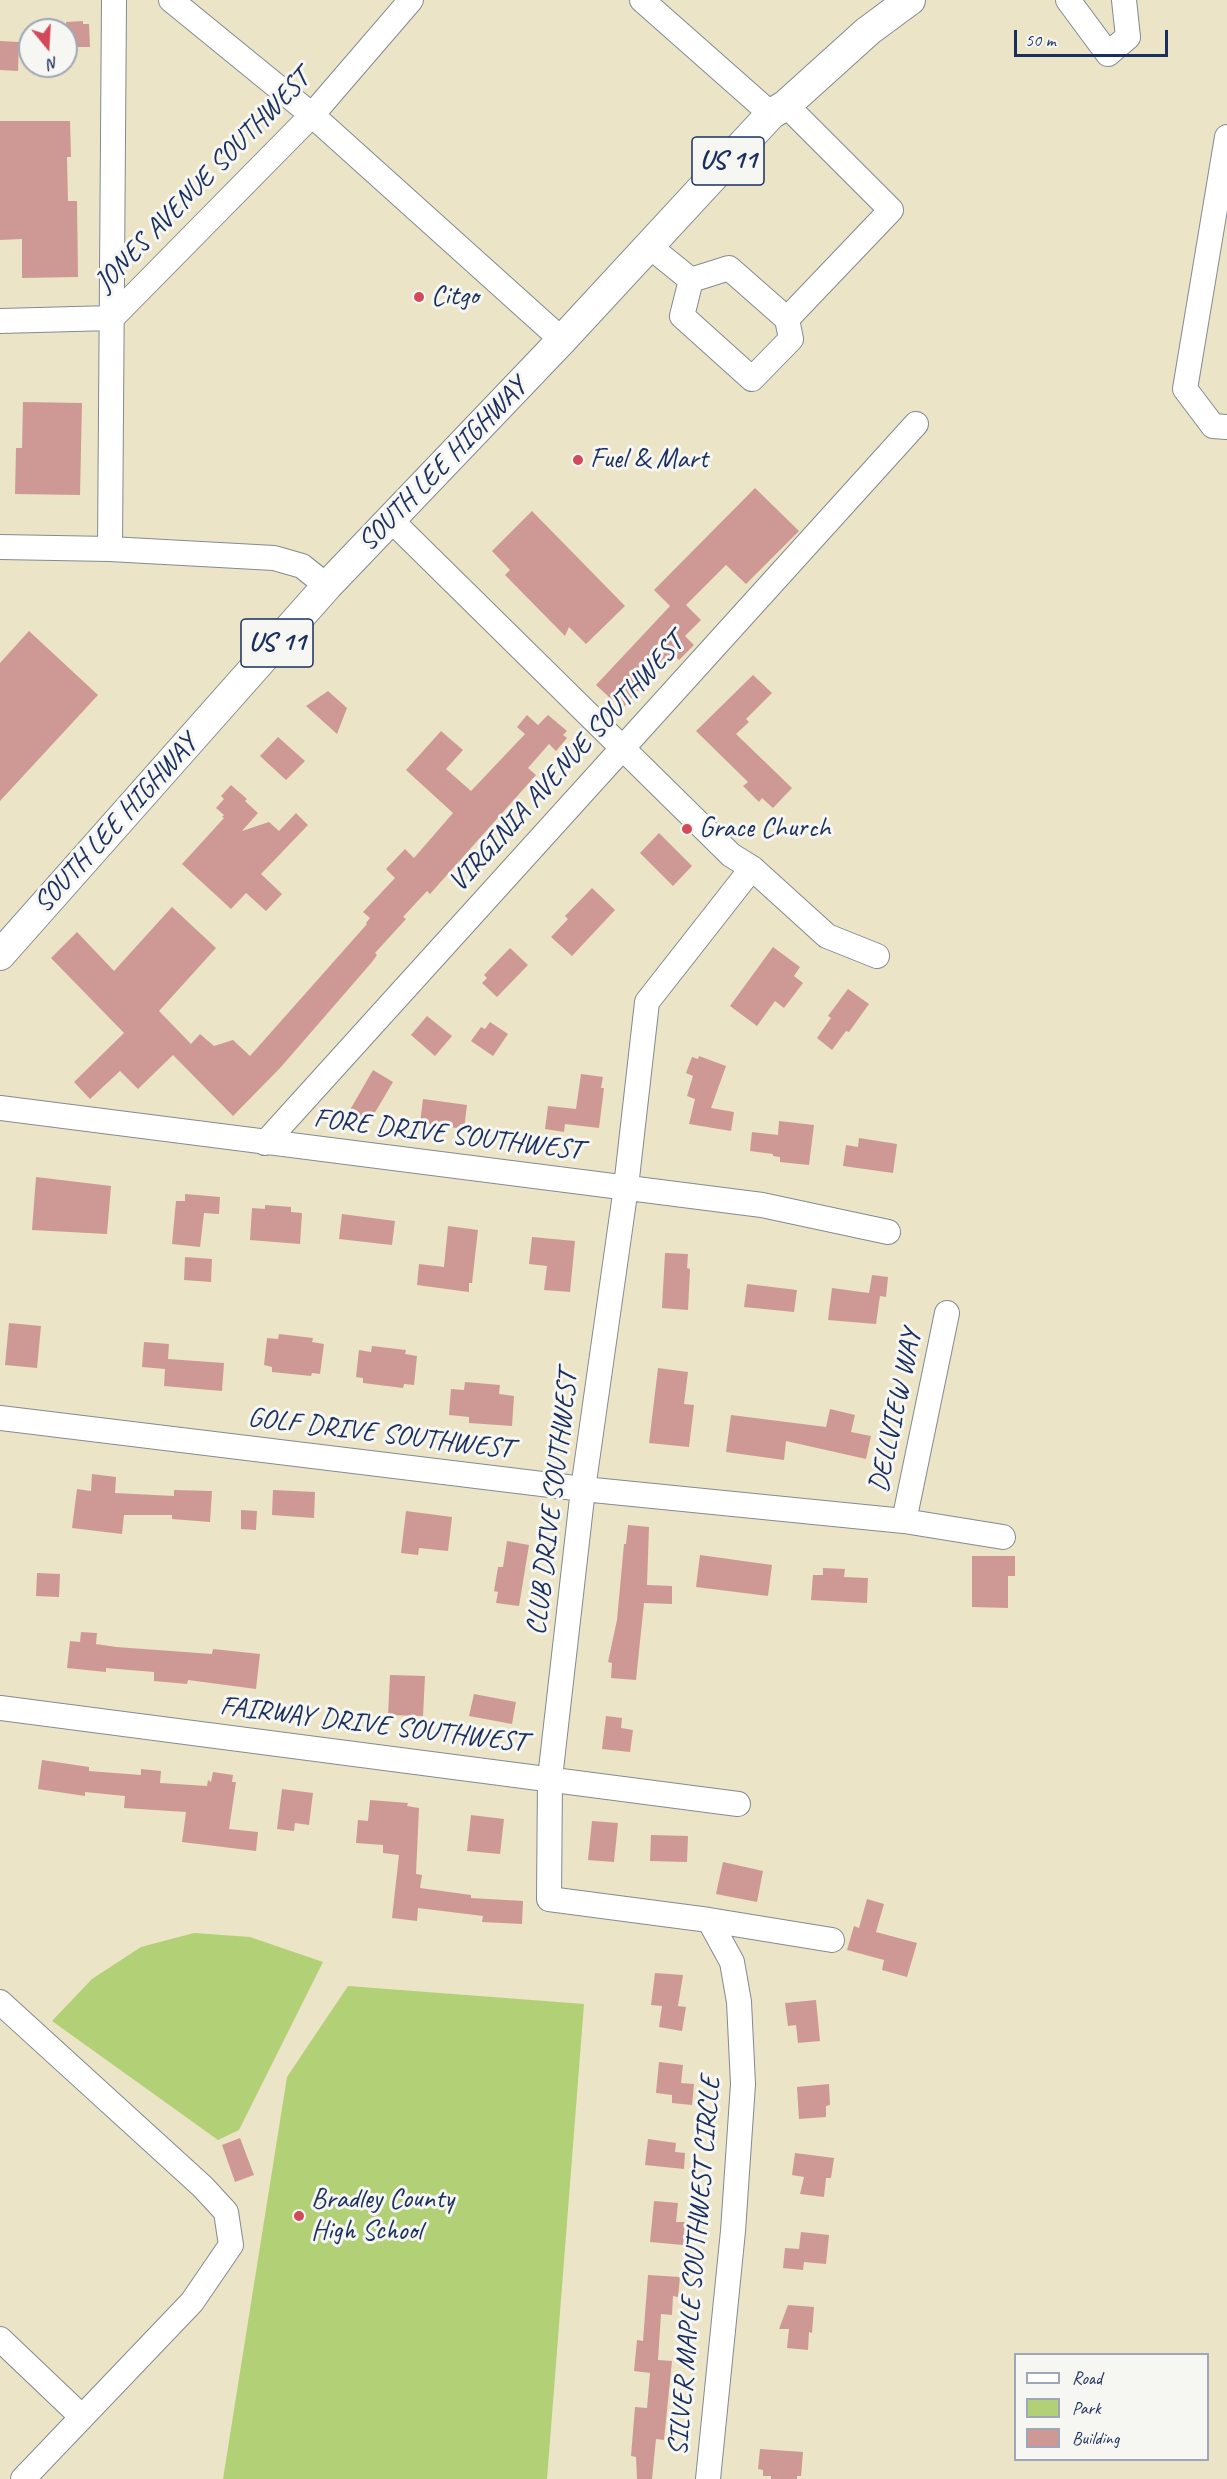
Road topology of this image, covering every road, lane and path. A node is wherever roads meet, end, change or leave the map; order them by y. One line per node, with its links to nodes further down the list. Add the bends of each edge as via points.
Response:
1 (114, 0): 13 (street)
2 (171, 0): 9 (street)
3 (411, 0): 9 (street, JONES AVENUE SOUTHWEST)
4 (642, 0): 8 (street)
5 (910, 0): 8 (main road, SOUTH LEE HIGHWAY / US 11, via 868,31)
6 (1068, 0): 7 (street, via 1108,54 1128,38)
7 (1124, 0)
8 (779, 109): 11 (main road, SOUTH LEE HIGHWAY / US 11); 14 (street, via 891,210)
9 (312, 115): 13 (street, JONES AVENUE SOUTHWEST); 16 (street)
10 (1227, 136): 18 (street, via 1185,389 1213,426)
11 (649, 246): 12 (street); 16 (main road, SOUTH LEE HIGHWAY / US 11)
12 (691, 280): 14 (street, via 729,268); 14 (street, via 682,316 752,379 791,339)
13 (112, 318): 15 (street, JONES AVENUE SOUTHWEST); 21 (street)
14 (787, 320)
15 (0, 321)
16 (562, 340): 19 (main road, SOUTH LEE HIGHWAY / US 11)
17 (916, 424): 23 (street, VIRGINIA AVENUE SOUTHWEST)
18 (1227, 427)
19 (391, 520): 22 (main road, SOUTH LEE HIGHWAY / US 11); 23 (street)
20 (0, 547): 21 (street)
21 (110, 549): 22 (street, via 274,558 302,566)
22 (327, 586): 25 (main road, SOUTH LEE HIGHWAY / US 11)
23 (622, 746): 24 (street, via 732,855); 28 (street, VIRGINIA AVENUE SOUTHWEST)
24 (752, 867): 26 (street, via 827,936); 29 (street, CLUB DRIVE SOUTHWEST, via 647,1002)
25 (3, 944)
26 (877, 956)
27 (0, 1108): 28 (street, FORE DRIVE SOUTHWEST)
28 (265, 1143): 29 (street, FORE DRIVE SOUTHWEST)
29 (626, 1187): 30 (street, FORE DRIVE SOUTHWEST, via 762,1205); 33 (street, CLUB DRIVE SOUTHWEST)
30 (888, 1232)
31 (947, 1313): 34 (street, DELLVIEW WAY)
32 (0, 1418): 33 (street, GOLF DRIVE SOUTHWEST)
33 (583, 1489): 34 (street, GOLF DRIVE SOUTHWEST); 37 (street, CLUB DRIVE SOUTHWEST)
34 (904, 1521): 35 (street, GOLF DRIVE SOUTHWEST)
35 (1003, 1537)
36 (0, 1708): 37 (street, FAIRWAY DRIVE SOUTHWEST)
37 (550, 1778): 38 (street, FAIRWAY DRIVE SOUTHWEST); 39 (street, CLUB DRIVE SOUTHWEST, via 549,1899)
38 (738, 1804)
39 (709, 1920): 40 (street, CLUB DRIVE SOUTHWEST); 45 (street, SILVER MAPLE SOUTHWEST CIRCLE, via 732,1962 739,2002 743,2084 734,2231)
40 (832, 1940)
41 (0, 2002): 43 (street, via 226,2212 231,2245 192,2302)
42 (0, 2339): 43 (street)
43 (82, 2417): 44 (street)
44 (23, 2479)
45 (708, 2479)

